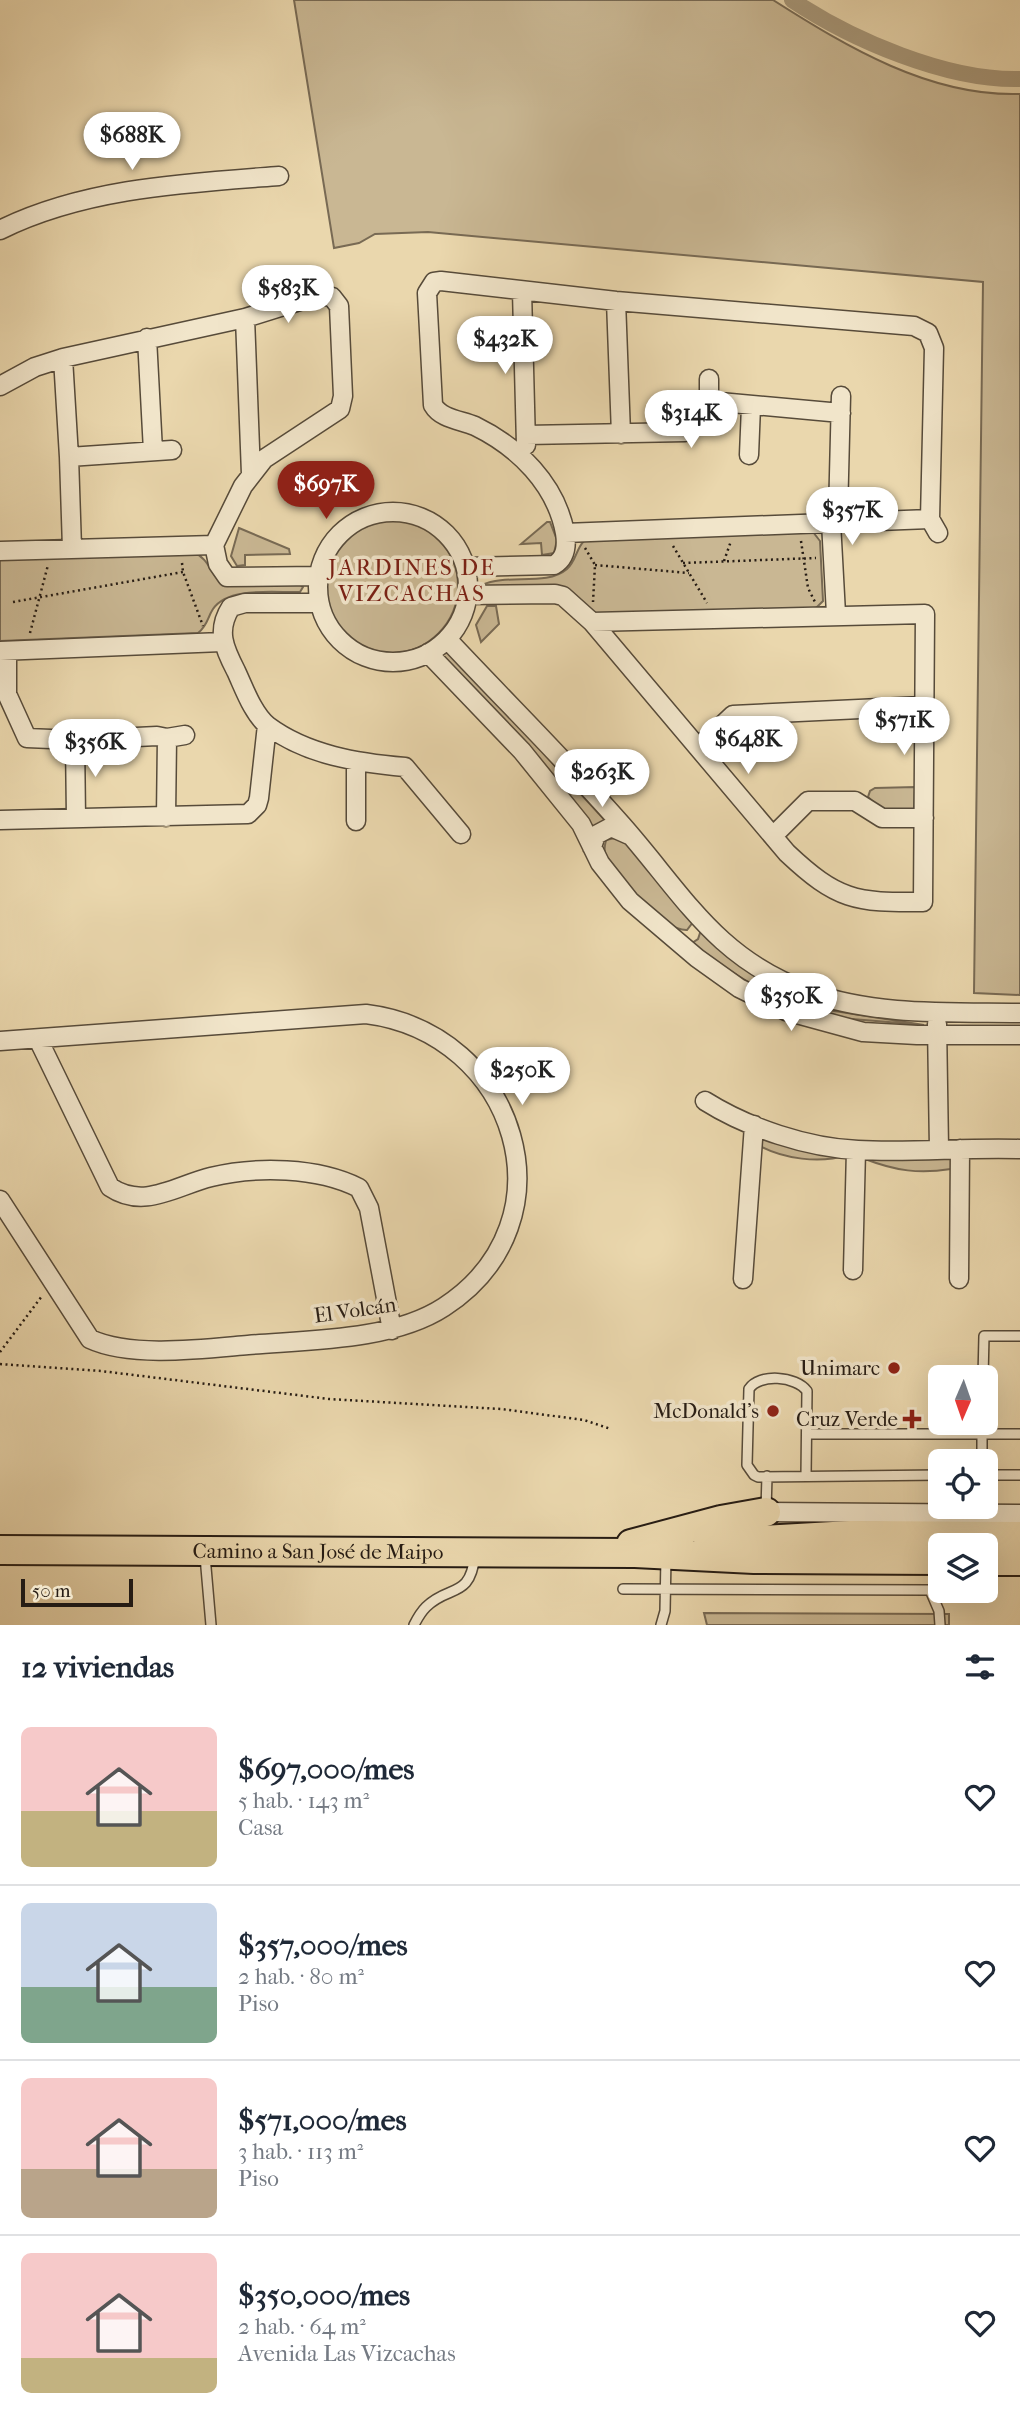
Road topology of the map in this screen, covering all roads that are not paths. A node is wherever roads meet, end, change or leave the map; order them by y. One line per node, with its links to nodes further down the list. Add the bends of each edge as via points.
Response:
1 (279, 176): 2 (street, via 155,187 50,210)
2 (0, 230)
3 (522, 291): 4 (street); 12 (street); 18 (street, via 435,282 428,293 428,317 435,409 484,431)
4 (616, 301): 13 (street); 20 (street, via 914,326 928,333 934,348 934,526)
5 (245, 318): 6 (street); 19 (street); 19 (street, via 319,295 332,298 339,306 343,396 336,414 293,438)
6 (147, 338): 7 (street); 15 (street)
7 (63, 358): 9 (street); 17 (street)
8 (709, 379): 10 (street)
9 (0, 386)
10 (709, 401): 11 (street); 13 (street, via 698,409 694,426 685,432)
11 (751, 406): 16 (street); 20 (street, via 841,405 838,515)
12 (526, 435): 13 (street); 18 (street)
13 (621, 435)
14 (173, 450): 15 (street)
15 (153, 451): 17 (street)
16 (749, 455)
17 (69, 457): 23 (street)
18 (527, 459): 21 (street)
19 (251, 474): 22 (street)
20 (831, 522): 21 (street); 29 (street)
21 (571, 533): 25 (street, via 566,550 554,565)
22 (214, 545): 23 (street); 26 (street, via 218,565 228,577)
23 (72, 548): 24 (street)
24 (0, 551)
25 (467, 567): 26 (street, via 441,529 418,516 392,512 366,517 343,530 327,551); 27 (street)
26 (318, 576): 28 (street)
27 (468, 595): 30 (street, via 555,594); 31 (street, via 460,620)
28 (319, 603): 32 (street, via 232,607); 34 (street, via 335,633 361,654 383,661)
29 (828, 614): 30 (street); 35 (street, via 925,614)
30 (592, 622): 38 (street)
31 (447, 639): 34 (street); 47 (street)
32 (216, 642): 33 (street); 36 (street)
33 (3, 651): 37 (street, via 7,694 25,736)
34 (428, 653): 48 (street, via 522,751 581,824)
35 (923, 706): 38 (street, via 733,715); 42 (street)
36 (267, 725): 39 (street, via 305,746); 40 (street, via 259,798 253,810 242,815)
37 (75, 740): 40 (street, via 176,736); 41 (street)
38 (699, 747): 46 (street)
39 (356, 763): 44 (street); 45 (street, via 405,767)
40 (166, 817): 41 (street)
41 (76, 818): 43 (street)
42 (924, 818): 46 (street, via 882,818 855,801 808,801); 46 (street, via 923,902 861,900 838,893 821,883)
43 (0, 820)
44 (356, 821)
45 (461, 834)
46 (773, 836)
47 (632, 837): 48 (street, via 611,827 596,835); 49 (street)
48 (592, 846): 50 (street, via 630,901)
49 (702, 924): 50 (street, via 698,939); 51 (street, via 750,963 807,992 858,1006)
50 (678, 941): 53 (street, via 739,988 786,1011 863,1032)
51 (938, 1010): 52 (street); 53 (street)
52 (1020, 1013)
53 (937, 1035): 54 (street); 59 (street)
54 (1020, 1035)
55 (38, 1039): 56 (street, El Volcán); 67 (street, via 110,1187 125,1197 139,1198 213,1176 276,1171 316,1174 359,1188 369,1208); 67 (street, El Volcán, via 366,1014 412,1024 453,1047 480,1073 508,1123 516,1159 511,1216 486,1267 460,1295 428,1317)
56 (0, 1041)
57 (705, 1101): 58 (street)
58 (754, 1125): 62 (street); 65 (street)
59 (939, 1149): 60 (street); 62 (street)
60 (960, 1149): 61 (street); 66 (street)
61 (1020, 1149)
62 (856, 1150): 64 (street)
63 (0, 1200): 67 (street, El Volcán, via 90,1339 109,1348 232,1346)
64 (853, 1270)
65 (743, 1279)
66 (958, 1279)
67 (393, 1330)
68 (1020, 1336): 69 (lane, via 984,1336)
69 (983, 1365)
70 (808, 1434): 71 (lane); 77 (lane, via 804,1386 764,1379 751,1385 747,1465 754,1475); 78 (lane)
71 (928, 1434)
72 (998, 1434): 73 (lane)
73 (1020, 1434)
74 (928, 1475): 78 (lane)
75 (998, 1475): 76 (lane)
76 (1020, 1475)
77 (767, 1476): 78 (lane); 80 (lane)
78 (806, 1476)
79 (928, 1510): 80 (street)
80 (766, 1512): 84 (main road, via 750,1521); 88 (main road)
81 (998, 1512): 82 (street)
82 (1020, 1514)
83 (1020, 1535): 84 (main road, Camino a San José de Maipo)
84 (749, 1549): 89 (main road, Camino a San José de Maipo); 90 (main road, Camino a San José de Maipo); 94 (main road, Camino a San José de Maipo)
85 (0, 1550): 86 (main road, Camino a San José de Maipo)
86 (205, 1551): 87 (main road, Camino a San José de Maipo); 98 (lane)
87 (475, 1552): 88 (main road, Camino a San José de Maipo); 99 (lane, via 473,1571 462,1589 427,1606)
88 (598, 1553): 89 (main road, Camino a San José de Maipo)
89 (635, 1553): 90 (main road, Camino a San José de Maipo)
90 (666, 1555): 97 (lane)
91 (998, 1561): 92 (main road)
92 (1020, 1561)
93 (928, 1562): 95 (main road, Camino a San José de Maipo)
94 (815, 1575): 95 (main road, Camino a San José de Maipo); 97 (lane)
95 (849, 1576): 101 (lane, via 930,1590)
96 (623, 1589): 97 (lane)
97 (665, 1589): 100 (lane)
98 (211, 1625)
99 (414, 1625)
100 (661, 1625)
101 (940, 1625)

